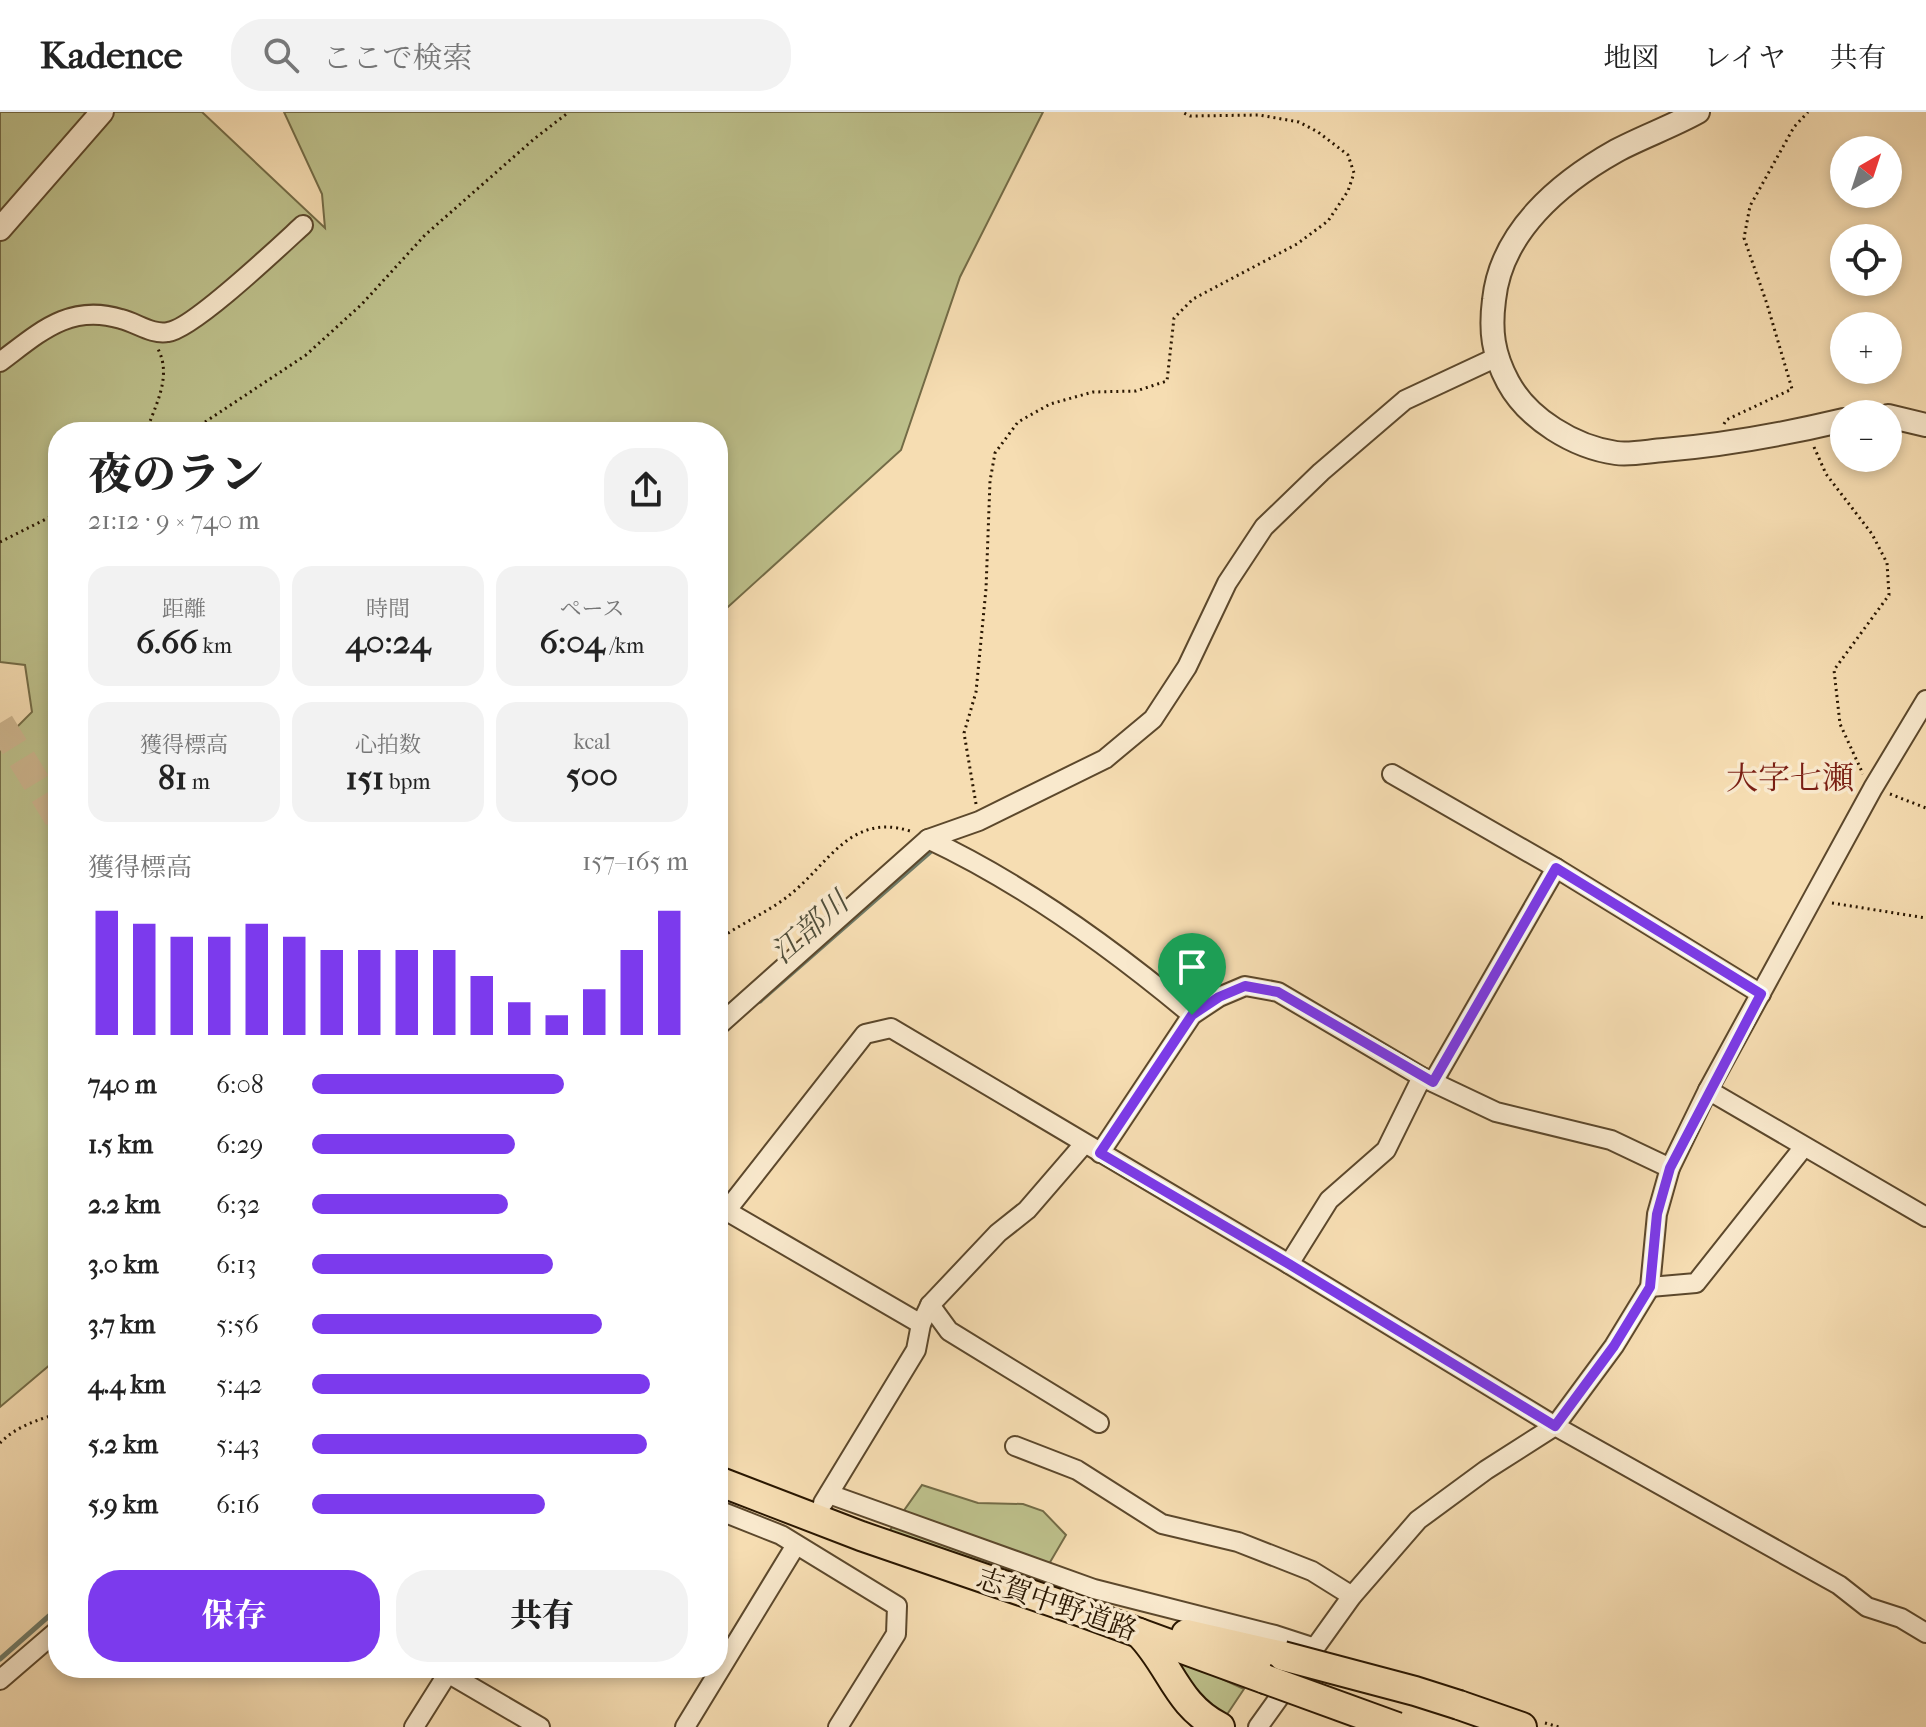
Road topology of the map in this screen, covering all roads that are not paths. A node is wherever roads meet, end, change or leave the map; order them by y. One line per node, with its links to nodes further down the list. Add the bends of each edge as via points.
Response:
1 (102, 112): 4 (street)
2 (1698, 112): 5 (street, via 1615,151 1527,221 1496,279)
3 (303, 225): 6 (street, via 195,318 167,333 101,314 74,316 44,329)
4 (0, 229)
5 (1495, 358): 8 (street, via 1514,392 1537,417 1567,438 1617,453 1714,446); 12 (street, via 1405,400 1264,527 1227,583 1187,667 1153,719 1105,759 979,821)
6 (0, 362)
7 (1902, 419): 9 (street)
8 (1830, 423)
9 (1926, 425)
10 (1926, 700): 14 (street)
11 (1392, 774): 13 (street)
12 (930, 838): 15 (street, via 1125,959); 16 (street)
13 (1556, 868): 14 (street); 17 (street)
14 (1761, 994): 18 (street)
15 (1192, 1015): 17 (street, via 1245,986 1278,992); 20 (street)
16 (728, 1017)
17 (1428, 1080): 21 (street, via 1496,1112 1611,1140); 25 (street, via 1386,1150 1329,1200)
18 (1708, 1090): 19 (street); 21 (street)
19 (1803, 1148): 24 (street); 26 (street, via 1696,1283)
20 (1092, 1149): 22 (street, via 891,1028 865,1034); 25 (street); 27 (street, via 998,1233)
21 (1670, 1168): 26 (street, via 1657,1214)
22 (728, 1201)
23 (728, 1211): 28 (street)
24 (1926, 1217)
25 (1289, 1264): 30 (street)
26 (1650, 1287): 30 (street)
27 (930, 1305): 28 (street); 29 (street, via 949,1331)
28 (921, 1324): 40 (street, via 916,1350 826,1498 1094,1589)
29 (1099, 1423)
30 (1555, 1426): 35 (street, via 1418,1520); 38 (street, via 1839,1585 1867,1607)
31 (1015, 1446): 35 (street, via 1077,1470 1162,1524 1238,1542 1312,1571)
32 (728, 1485): 36 (main road, 志賀中野道路)
33 (728, 1514): 34 (street)
34 (796, 1545): 41 (street); 49 (street, via 897,1606 896,1634)
35 (1352, 1596): 40 (street)
36 (1079, 1611): 37 (main road, 志賀中野道路); 53 (main road, bridge, via 1403,1687)
37 (1139, 1633): 50 (main road, via 1181,1696); 52 (main road, 志賀中野道路, bridge)
38 (1926, 1633)
39 (48, 1639): 45 (street)
40 (1315, 1648): 51 (street)
41 (728, 1656)
42 (440, 1678): 46 (street)
43 (456, 1678): 47 (street)
44 (715, 1678): 48 (street)
45 (0, 1680)
46 (414, 1727)
47 (540, 1727)
48 (685, 1727)
49 (838, 1727)
50 (1220, 1727)
51 (1258, 1727)
52 (1397, 1727)
53 (1522, 1727)

